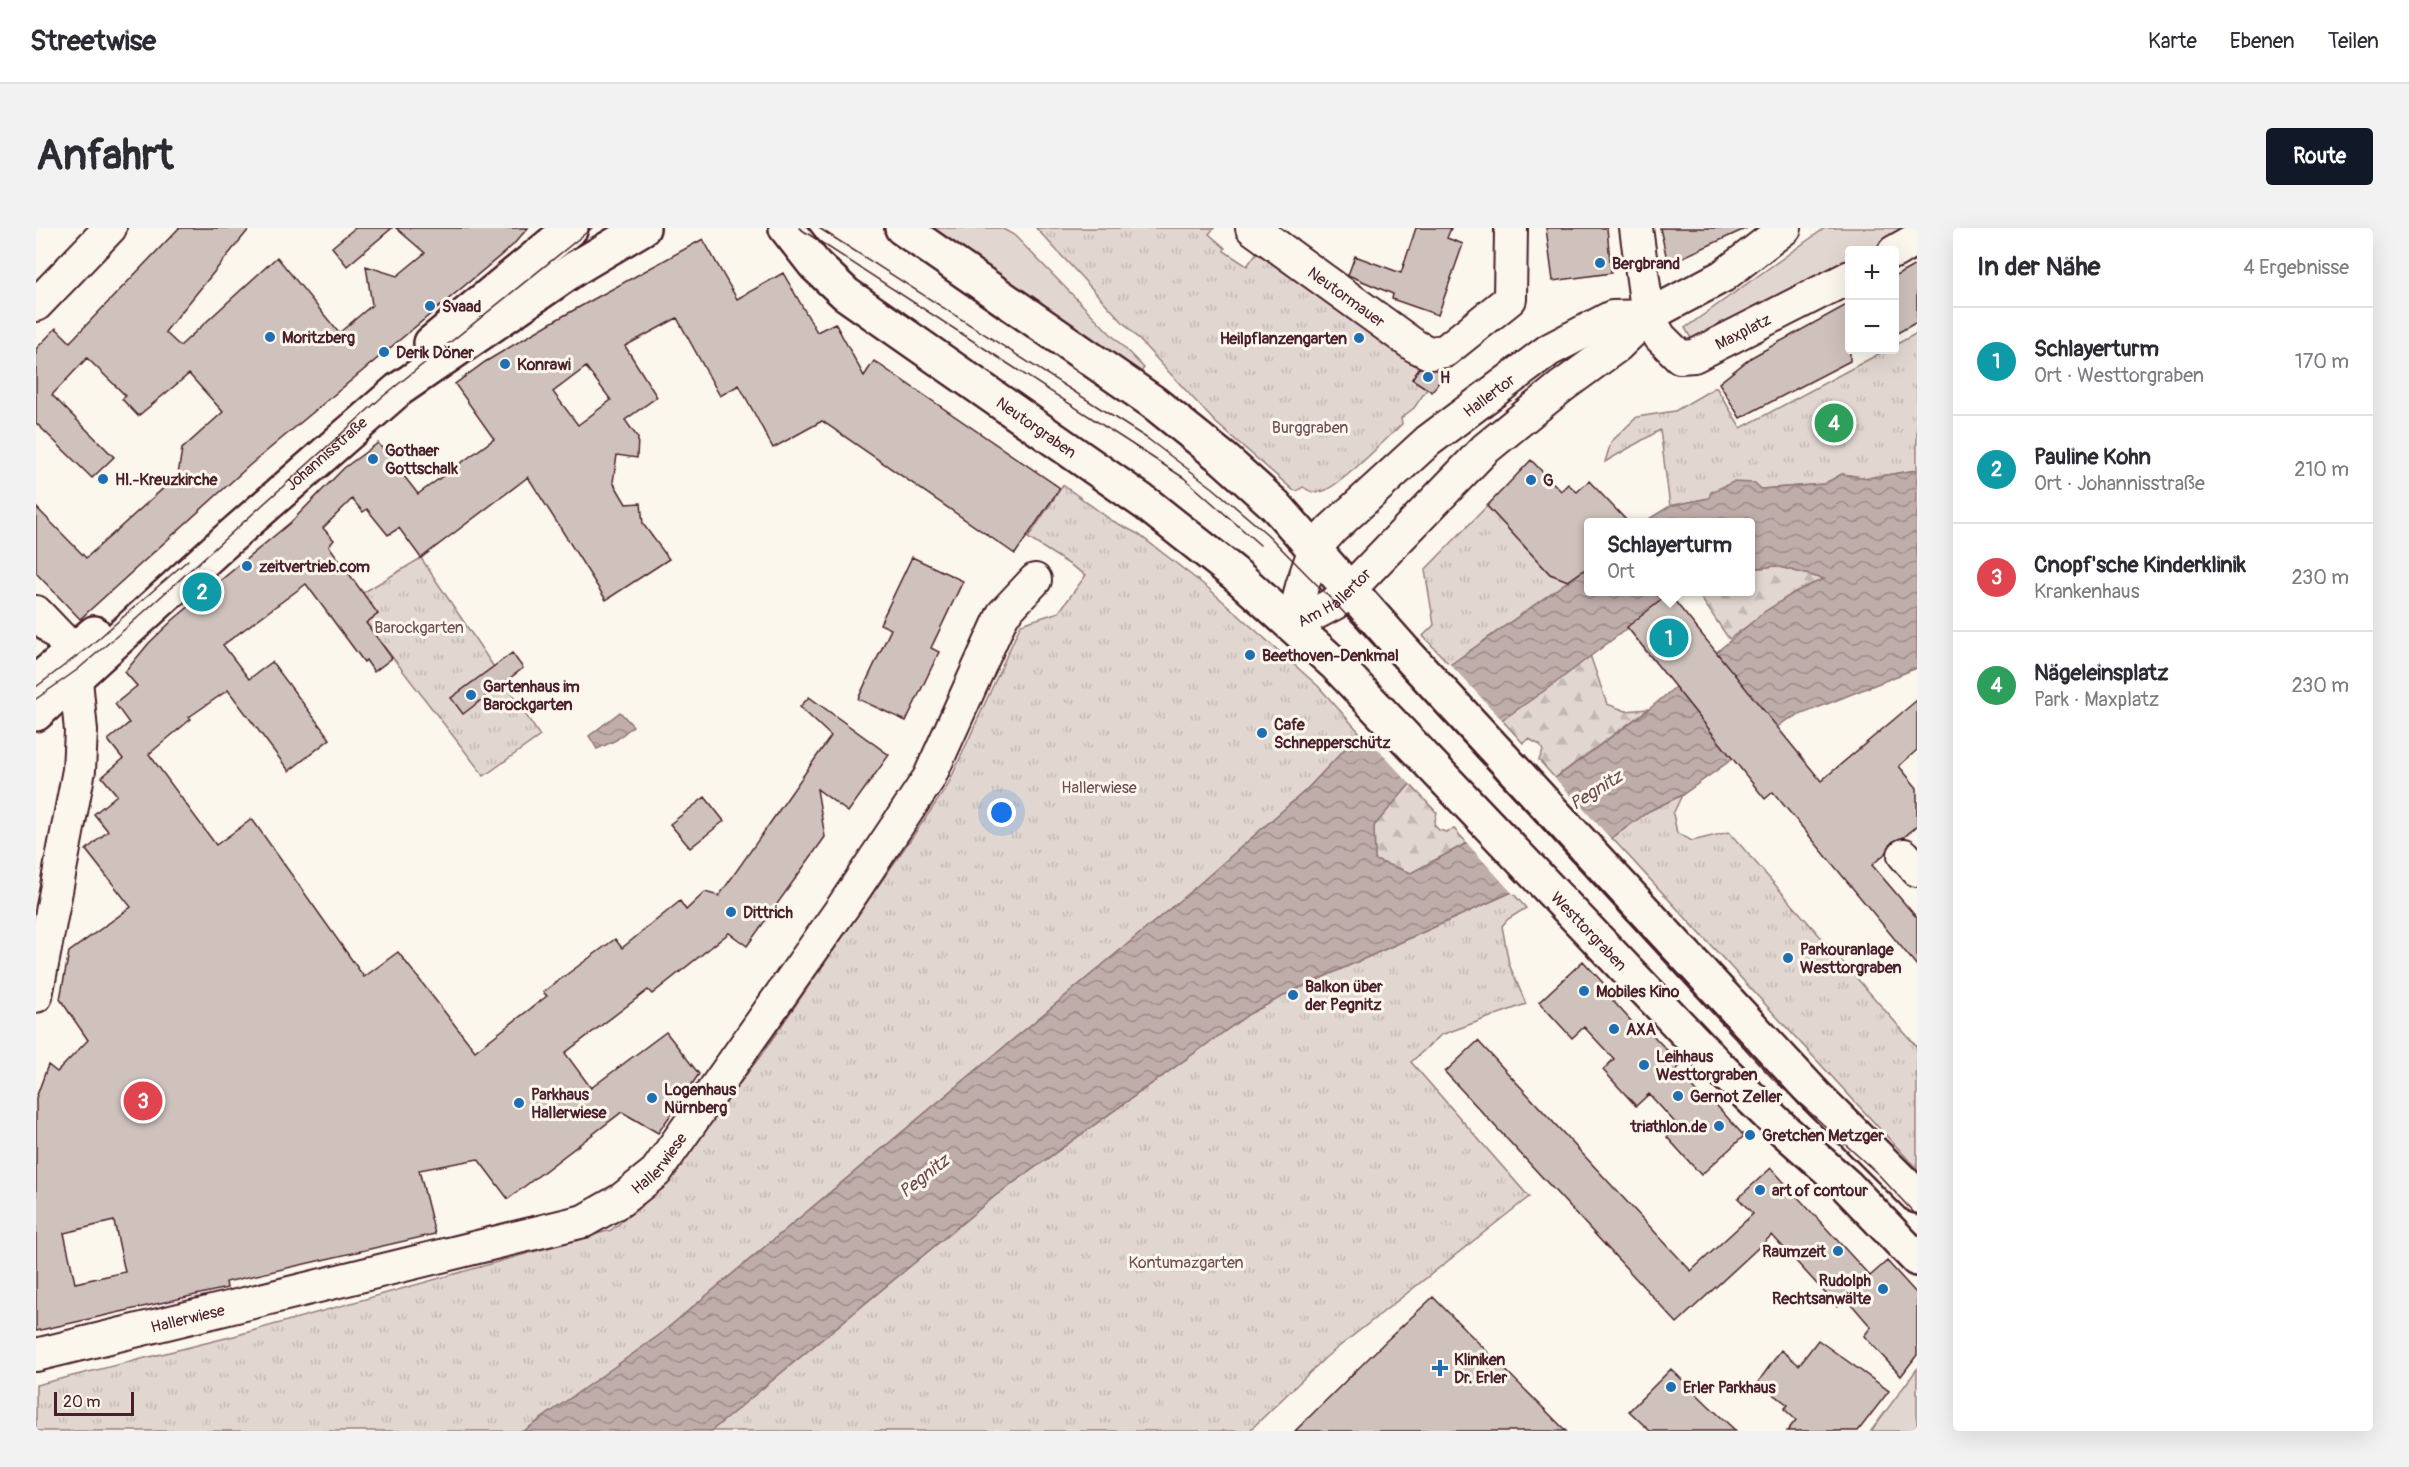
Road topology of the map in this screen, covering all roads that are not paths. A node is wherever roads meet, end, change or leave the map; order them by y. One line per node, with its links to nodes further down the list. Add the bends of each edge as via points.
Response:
1 (110, 228): 14 (street)
2 (571, 228): 22 (main road, Johannisstraße, via 387,378)
3 (643, 228): 22 (main road, Johannisstraße, via 574,269 398,390 220,546)
4 (764, 228): 10 (main road)
5 (1252, 228): 6 (street, Neutormauer, via 1429,353 1445,351 1510,299)
6 (1511, 228)
7 (1636, 228): 15 (street)
8 (1785, 228): 15 (street, via 1723,276)
9 (903, 230): 17 (main road, via 1169,415 1268,498)
10 (792, 237): 21 (main road, Neutorgraben, via 846,294 1148,505)
11 (1917, 240): 12 (street)
12 (1899, 249)
13 (1845, 280): 15 (street, Maxplatz, via 1694,356 1680,357 1660,337)
14 (36, 305)
15 (1648, 316): 16 (street, Hallertor, via 1612,317 1550,350); 19 (street, Am Hallertor, via 1617,346 1485,449)
16 (1428, 441): 17 (street, Am Hallertor)
17 (1315, 548): 19 (main road); 21 (street, Am Hallertor)
18 (1035, 580): 28 (street, Hallerwiese, via 1003,614 929,778 656,1172 621,1200 584,1221)
19 (1350, 590): 21 (street, Am Hallertor, via 1335,603); 26 (main road, via 1816,1096)
20 (36, 612): 22 (street, via 62,638)
21 (1293, 625): 27 (main road, Westtorgraben, via 1732,1080 1846,1185)
22 (74, 665): 23 (main road, Johannisstraße); 24 (main road, Johannisstraße); 25 (street, via 81,731 79,770)
23 (36, 682)
24 (36, 714)
25 (36, 996)
26 (1917, 1196)
27 (1917, 1259)
28 (36, 1355)

